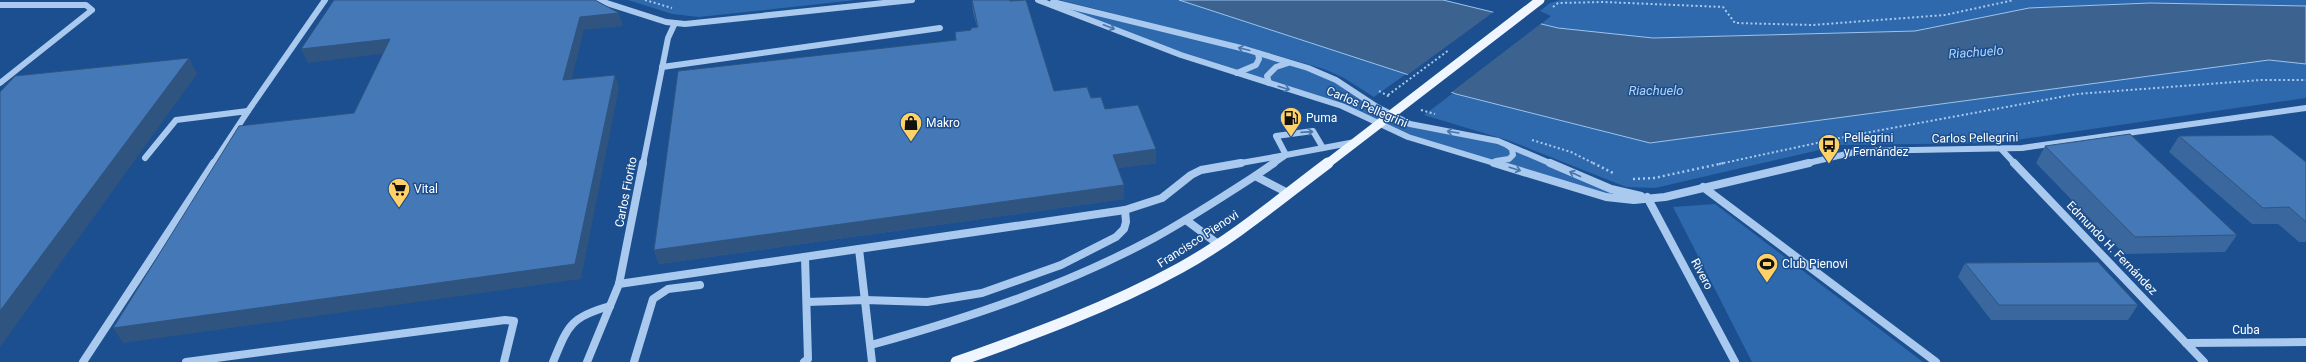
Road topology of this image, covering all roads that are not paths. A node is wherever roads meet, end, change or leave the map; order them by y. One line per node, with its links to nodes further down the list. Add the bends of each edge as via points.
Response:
1 (325, 0): 17 (street)
2 (597, 0): 8 (street)
3 (912, 0): 8 (street, via 696,23)
4 (1038, 0): 13 (street, Carlos Pellegrini, one-way to 13, via 1181,55)
5 (1045, 0): 10 (street, Carlos Pellegrini, one-way to 5)
6 (1540, 0): 18 (main road, Francisco Pienovi)
7 (0, 5): 14 (street, via 86,5 92,10)
8 (675, 23): 12 (street, Carlos Fiorito, via 668,38)
9 (940, 28): 12 (street)
10 (1258, 53): 11 (street, Carlos Pellegrini); 13 (street, via 1256,65)
11 (1291, 62): 15 (street, via 1271,70 1267,76); 18 (street, Carlos Pellegrini, via 1336,80)
12 (662, 67): 36 (street, Carlos Fiorito)
13 (1237, 73): 15 (street, Carlos Pellegrini)
14 (0, 83)
15 (1269, 83): 19 (street, Carlos Pellegrini, one-way to 19, via 1342,106)
16 (2306, 108): 23 (street, Carlos Pellegrini)
17 (248, 112): 25 (street, via 176,120); 44 (street)
18 (1391, 115): 19 (main road, Francisco Pienovi); 21 (street, Carlos Pellegrini, one-way to 18, via 1419,127)
19 (1379, 124): 20 (main road, Francisco Pienovi); 26 (street, Carlos Pellegrini, via 1408,137)
20 (1355, 142): 22 (street); 29 (main road, Francisco Pienovi)
21 (1506, 144): 26 (street, via 1512,149 1513,155 1502,161); 30 (street, Carlos Pellegrini, one-way to 21, via 1611,189)
22 (1323, 148): 24 (street); 24 (street, one-way to 22, via 1276,136 1313,131)
23 (2002, 150): 28 (street, Carlos Pellegrini, via 1859,151); 42 (street, Edmundo H. Fernández)
24 (1286, 155): 27 (street); 31 (street, via 1201,170 1162,198)
25 (145, 158)
26 (1491, 161): 30 (street, Carlos Pellegrini, one-way to 30, via 1606,197 1634,200)
27 (1256, 176): 29 (street); 32 (street)
28 (1703, 187): 30 (street, Carlos Pellegrini); 54 (street)
29 (1288, 193): 33 (main road, Francisco Pienovi)
30 (1647, 198): 53 (street, Rivero)
31 (1125, 210): 34 (street); 38 (street, via 1124,229 1116,237 1075,258 1011,284 982,293 927,302)
32 (1186, 220): 33 (street); 43 (street, via 1085,272 1015,300 930,329)
33 (1218, 244): 52 (main road, Francisco Pienovi, via 1175,270 1106,305 1028,337)
34 (859, 249): 35 (street); 38 (street)
35 (805, 257): 36 (street); 39 (street)
36 (619, 284): 40 (street, Carlos Fiorito)
37 (700, 285): 49 (street, via 658,293 653,299)
38 (865, 300): 39 (street); 43 (street)
39 (807, 302): 50 (street, via 808,359)
40 (610, 306): 47 (street, via 588,311 574,319); 48 (street, Carlos Fiorito)
41 (2306, 342): 42 (street, Cuba)
42 (2186, 343): 55 (street, Edmundo H. Fernández)
43 (870, 345): 51 (street)
44 (83, 362)
45 (186, 362): 46 (street, via 505,320 514,321)
46 (504, 362)
47 (553, 362)
48 (587, 362)
49 (634, 362)
50 (804, 362)
51 (872, 362)
52 (956, 362)
53 (1735, 362)
54 (1936, 362)
55 (2204, 362)

